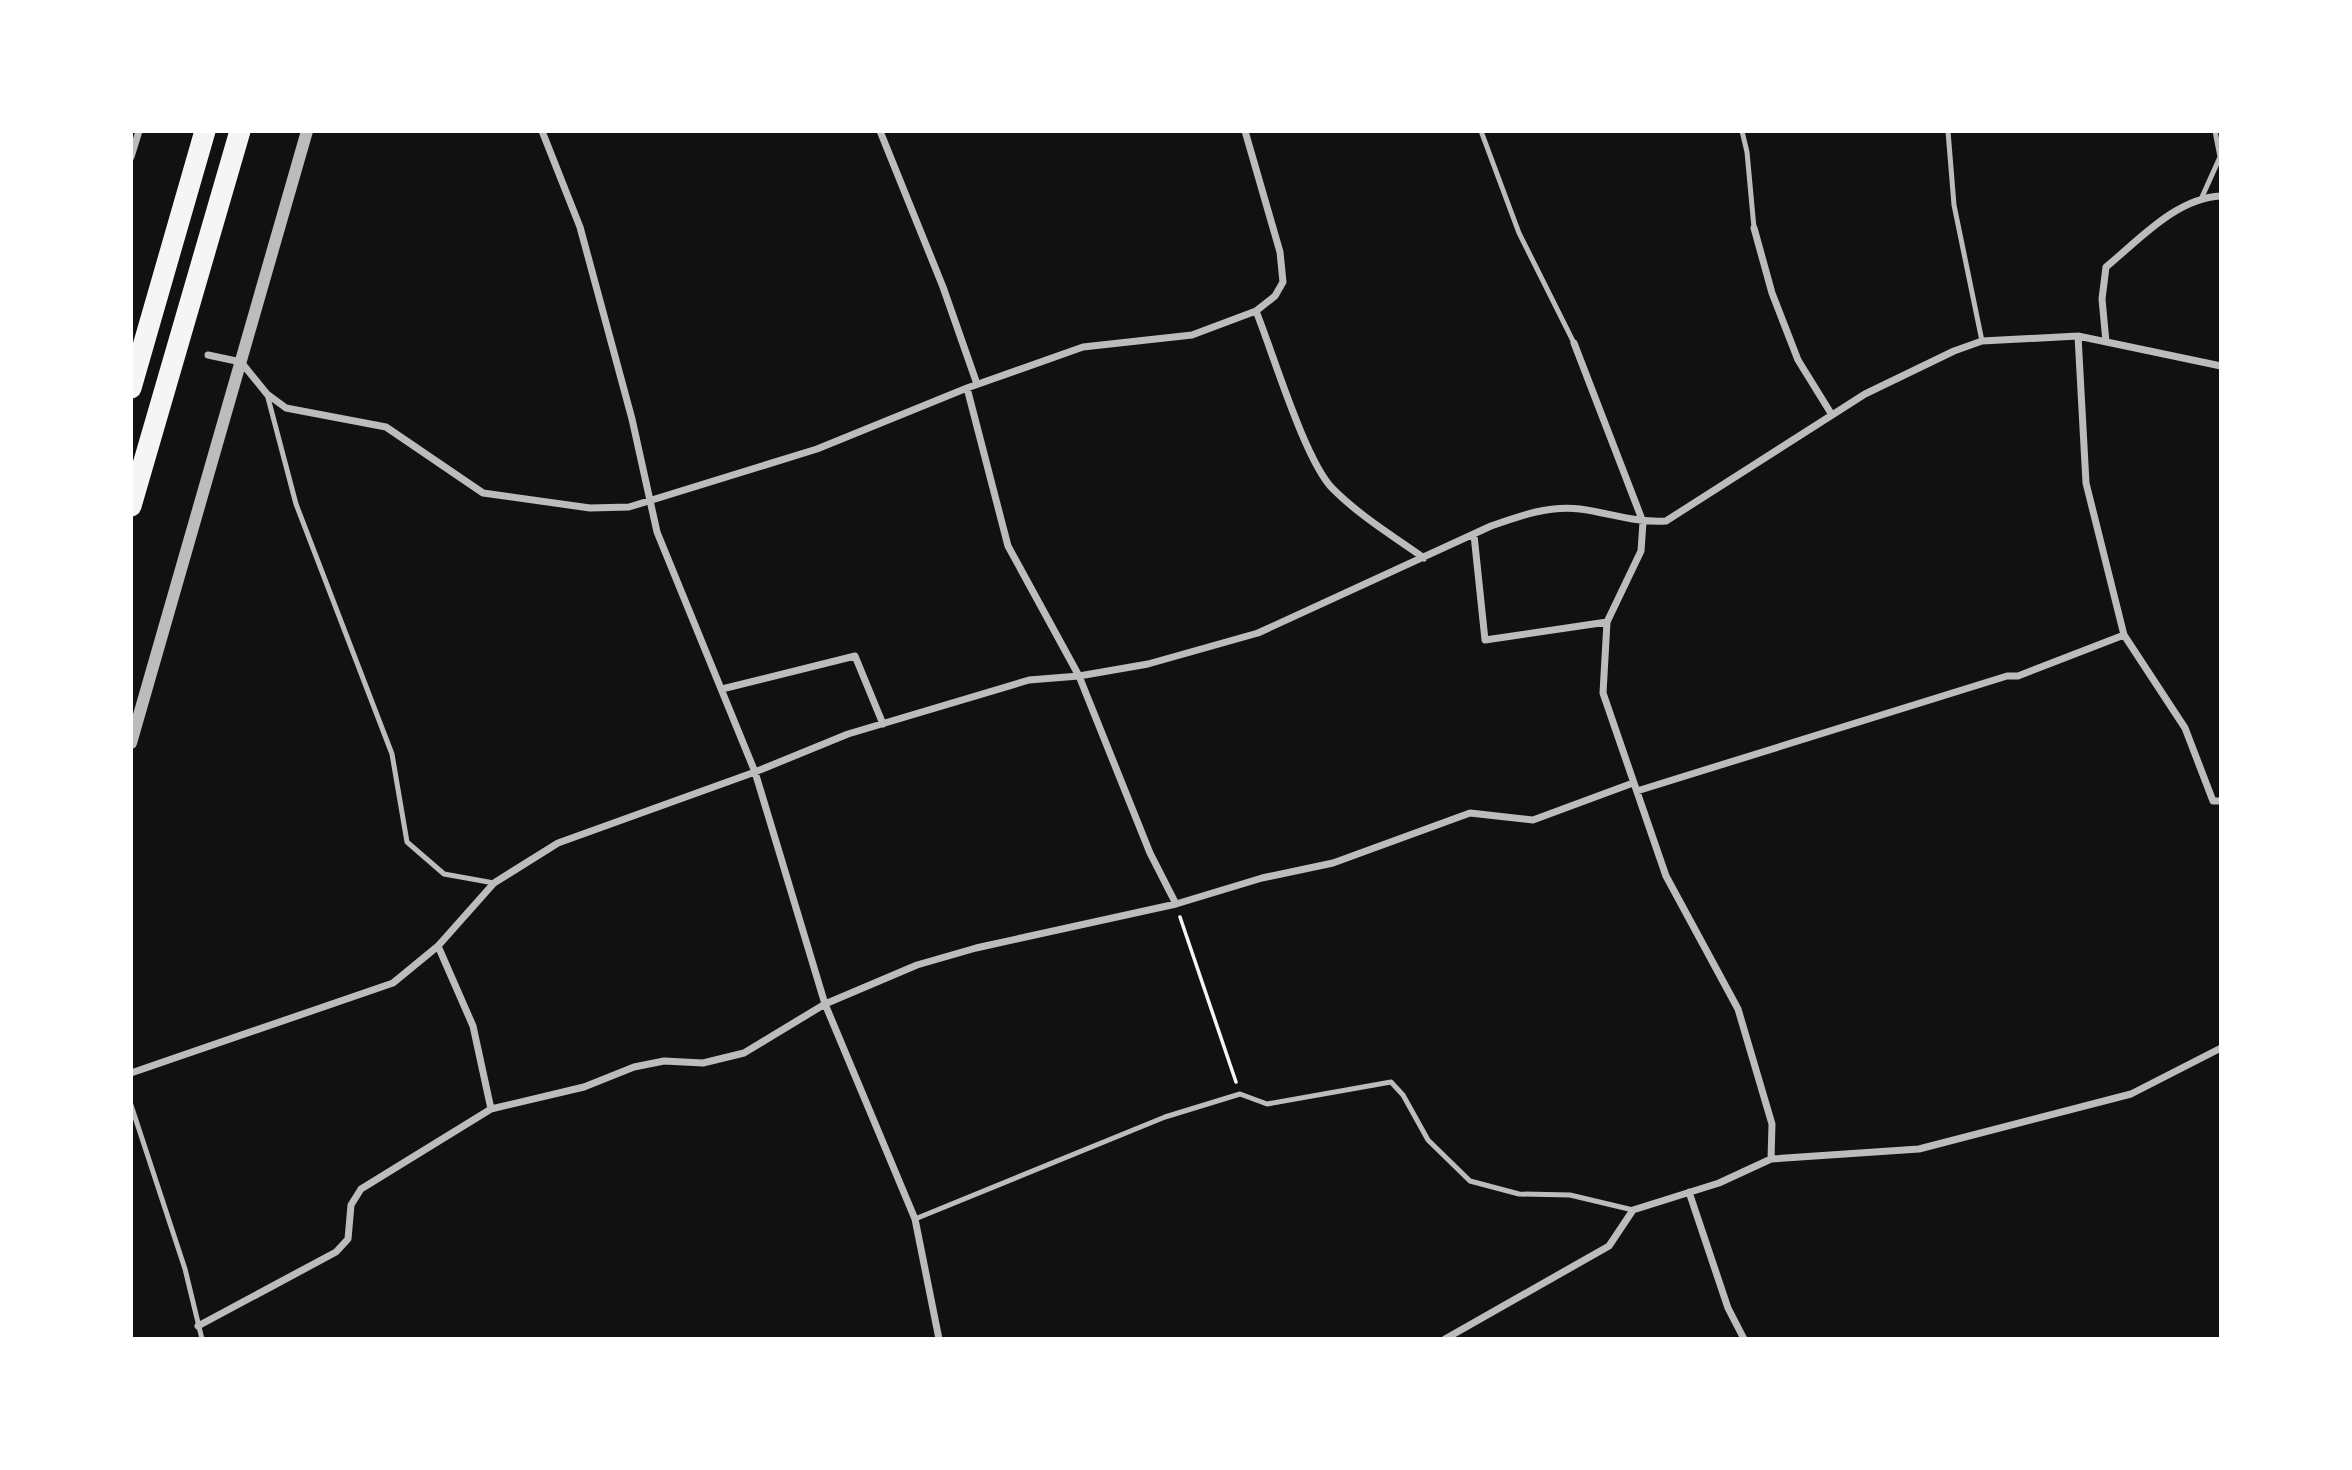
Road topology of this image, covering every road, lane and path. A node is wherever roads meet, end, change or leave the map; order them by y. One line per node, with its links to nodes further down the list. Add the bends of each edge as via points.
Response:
1 (139, 131): 12 (street)
2 (205, 131): 25 (highway)
3 (240, 131): 30 (highway)
4 (307, 131): 22 (street)
5 (542, 131): 29 (street, via 580,227)
6 (880, 131): 24 (street)
7 (1245, 131): 16 (street, via 1280,252 1283,282 1275,296)
8 (1481, 131): 20 (lane, via 1519,233)
9 (1742, 131): 15 (lane)
10 (1948, 131): 18 (lane, via 1954,205)
11 (2215, 131): 14 (lane, via 2220,157)
12 (131, 158)
13 (2221, 196): 14 (street)
14 (2202, 197): 19 (street, via 2171,215 2106,267 2102,299)
15 (1754, 229): 28 (street, via 1798,360)
16 (1256, 311): 24 (street, via 1192,335 1083,347); 33 (street, via 1311,452 1331,488)
17 (2078, 336): 18 (street); 19 (street); 35 (street, via 2086,483)
18 (1982, 341): 28 (street, via 1865,394)
19 (2106, 342): 23 (street)
20 (1574, 343): 31 (street)
21 (208, 355): 22 (street)
22 (241, 362): 27 (street); 39 (street)
23 (2221, 366)
24 (977, 384): 26 (street)
25 (131, 388)
26 (967, 388): 29 (street, via 817,449); 36 (street, via 1008,546)
27 (267, 394): 29 (street, via 286,408 386,428 483,493 590,508 629,507); 43 (lane, via 296,504 392,754 407,842 444,874)
28 (1832, 415): 31 (street, via 1666,521)
29 (649, 500): 37 (street, via 657,532)
30 (131, 506)
31 (1643, 522): 32 (street, via 1578,508 1529,512); 34 (street, via 1641,551)
32 (1474, 534): 33 (street); 34 (street, via 1485,640)
33 (1424, 558): 36 (street, via 1258,633 1148,664)
34 (1607, 622): 41 (street, via 1603,693)
35 (2124, 635): 41 (street, via 2018,676); 42 (street, via 2185,728 2213,801)
36 (1079, 676): 38 (street, via 1030,680); 44 (street, via 1150,853)
37 (722, 689): 38 (street, via 855,656); 40 (street)
38 (883, 724): 40 (street)
39 (131, 743)
40 (755, 772): 43 (street, via 558,843); 46 (street)
41 (1635, 787): 44 (street, via 1533,820 1470,813 1334,863 1262,878); 52 (street, via 1666,876 1738,1009 1772,1124)
42 (2221, 801)
43 (494, 883): 45 (street)
44 (1176, 904): 46 (street, via 976,948 917,965); 49 (path)
45 (438, 946): 48 (street, via 393,983); 51 (street, via 473,1026)
46 (825, 1003): 51 (street, via 744,1053 704,1063 664,1061 634,1067 584,1087); 55 (street)
47 (2221, 1048): 52 (street, via 2131,1094 1919,1149)
48 (131, 1073)
49 (1240, 1094): 54 (lane, via 1267,1104 1391,1082 1428,1140 1470,1181 1519,1194 1570,1195); 55 (lane, via 1166,1117)
50 (131, 1105): 56 (lane, via 185,1269)
51 (491, 1108): 56 (street, via 361,1189 351,1205 348,1239 336,1252)
52 (1771, 1159): 53 (street)
53 (1689, 1192): 54 (street); 60 (street, via 1728,1308)
54 (1633, 1210): 59 (street, via 1609,1246)
55 (915, 1219): 58 (street)
56 (198, 1326): 57 (lane)
57 (202, 1339)
58 (939, 1339)
59 (1445, 1339)
60 (1744, 1339)

